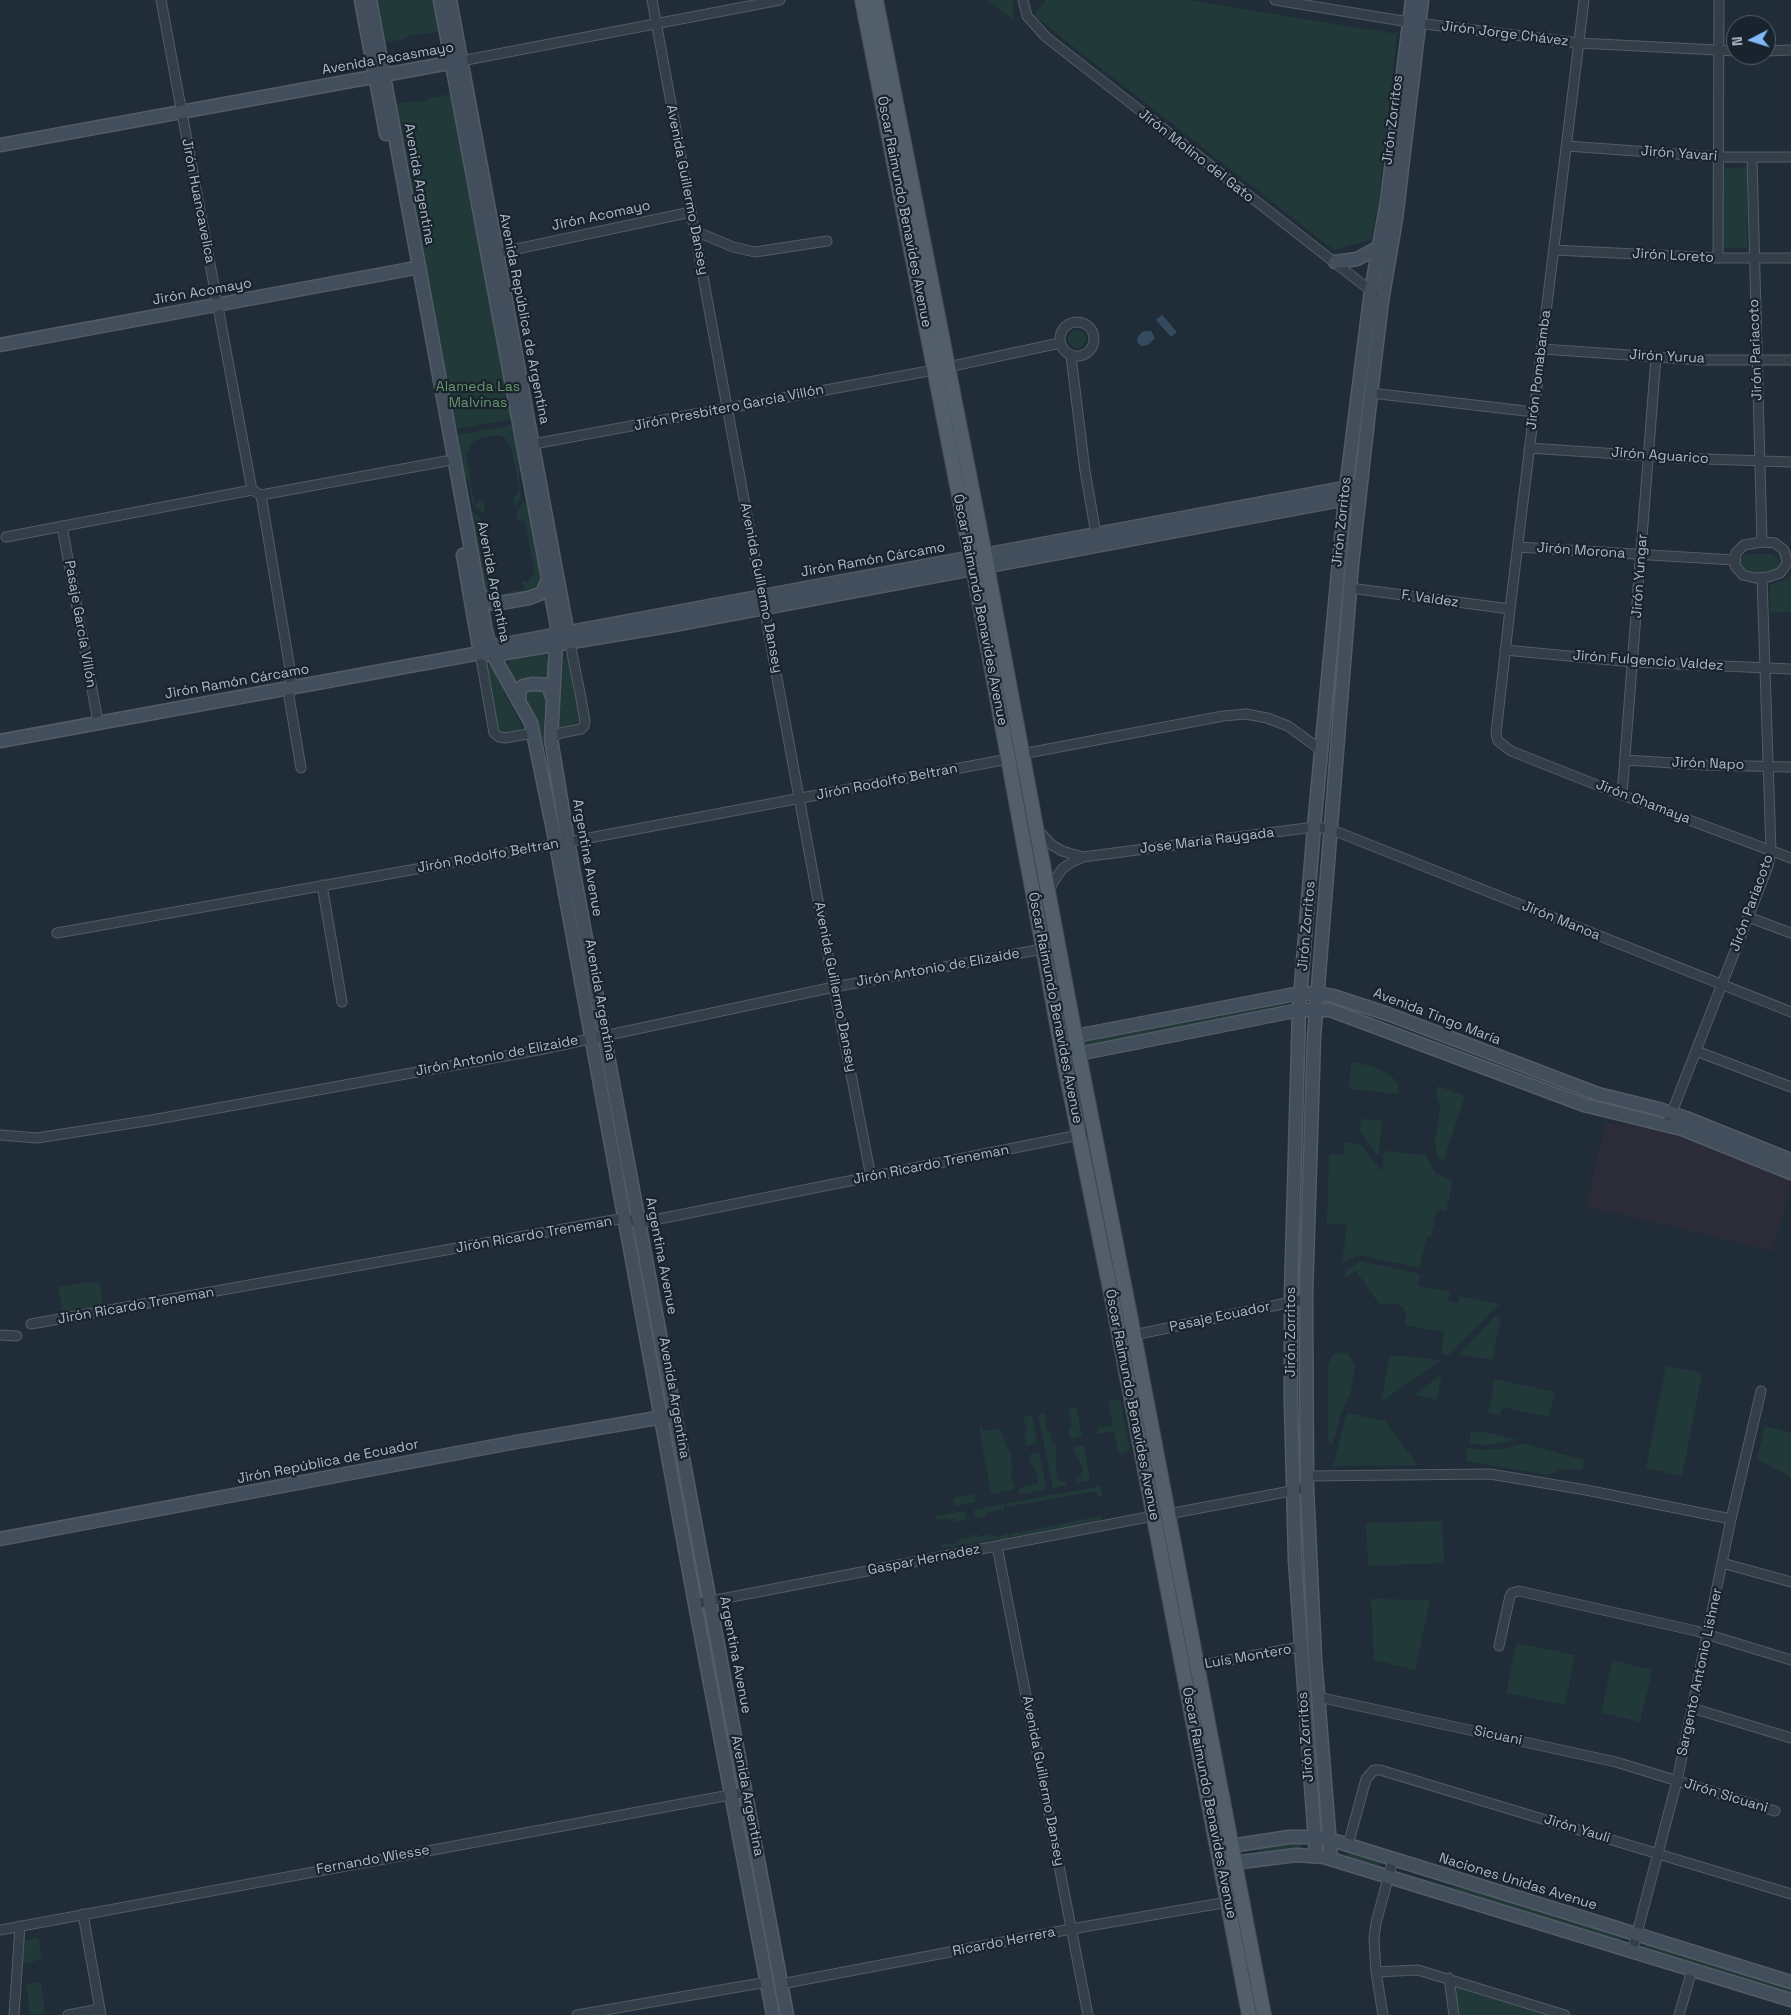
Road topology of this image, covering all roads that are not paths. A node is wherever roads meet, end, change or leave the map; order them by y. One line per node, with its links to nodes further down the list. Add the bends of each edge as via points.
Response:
1 (161, 0): 25 (street, Jirón Huancavelica)
2 (361, 0): 24 (main road)
3 (370, 0): 24 (main road, Avenida Argentina)
4 (440, 0): 23 (main road)
5 (450, 0): 23 (main road)
6 (652, 0): 17 (street, Avenida Guillermo Dansey)
7 (780, 0): 17 (street, Avenida Pacasmayo)
8 (862, 0): 52 (main road, Óscar Raimundo Benavides Avenue)
9 (876, 0): 52 (main road, Óscar Raimundo Benavides Avenue)
10 (1024, 0): 40 (street, Jirón Molino del Gato, via 1027,16 1046,37 1278,221)
11 (1275, 0): 16 (street, Jirón Jorge Chávez)
12 (1412, 0): 16 (main road, Jirón Zorritos)
13 (1422, 0): 16 (main road, Jirón Zorritos)
14 (1584, 0): 18 (street, Jirón Pomabamba)
15 (1719, 0): 20 (street)
16 (1414, 22): 18 (street, Jirón Jorge Chávez); 34 (main road, Jirón Zorritos); 43 (main road, Jirón Zorritos, via 1396,219)
17 (656, 23): 23 (street, Avenida Pacasmayo); 31 (street, Avenida Guillermo Dansey)
18 (1579, 43): 20 (street, Jirón Jorge Chávez); 27 (street, Jirón Pomabamba)
19 (1791, 50): 22 (street)
20 (1719, 51): 21 (street, Jirón Jorge Chávez); 28 (street)
21 (1726, 51)
22 (1776, 51)
23 (457, 62): 24 (main road, Avenida Pacasmayo); 36 (main road)
24 (379, 75): 25 (main road, Avenida Pacasmayo); 41 (main road); 79 (main road, Avenida Argentina)
25 (181, 114): 26 (main road, Avenida Pacasmayo); 44 (street, Jirón Huancavelica)
26 (0, 145)
27 (1567, 146): 28 (street, Jirón Yavari); 35 (street, Jirón Pomabamba)
28 (1718, 157): 30 (street, Jirón Yavari); 37 (street)
29 (1791, 157): 30 (street, Jirón Yavari)
30 (1752, 158): 39 (street, Jirón Pariacoto)
31 (691, 212): 32 (street, Avenida Guillermo Dansey); 36 (street, Jirón Acomayo)
32 (695, 231): 33 (street, via 733,247 755,252); 54 (street, Avenida Guillermo Dansey)
33 (827, 242)
34 (1379, 246): 40 (main road, via 1362,257); 42 (main road, Jirón Zorritos)
35 (1554, 250): 37 (street, Jirón Loreto); 47 (street, Jirón Pomabamba)
36 (492, 255): 56 (main road, Avenida República de Argentina)
37 (1718, 258): 39 (street, Jirón Loreto)
38 (1791, 258): 39 (street, Jirón Loreto)
39 (1754, 259): 51 (street, Jirón Pariacoto)
40 (1335, 262): 42 (street, Jirón Molino del Gato)
41 (410, 270): 44 (main road, Jirón Acomayo); 59 (main road)
42 (1371, 291): 43 (street, Jirón Molino del Gato); 64 (main road, Jirón Zorritos)
43 (1382, 301): 53 (main road, Jirón Zorritos)
44 (219, 305): 46 (main road, Jirón Acomayo); 62 (street, Jirón Huancavelica)
45 (1060, 344): 48 (street); 48 (street, via 1060,332 1068,324 1080,322 1090,327 1094,338 1091,349 1082,356); 52 (street, Jirón Presbítero García Villón)
46 (0, 345)
47 (1542, 349): 49 (street, Jirón Yurua); 55 (street, Jirón Pomabamba)
48 (1071, 356): 68 (street)
49 (1656, 357): 51 (street, Jirón Yurua); 58 (street, Jirón Yungar)
50 (1791, 360): 51 (street, Jirón Yurua)
51 (1756, 361): 60 (street, Jirón Pariacoto)
52 (941, 368): 54 (street, Jirón Presbítero García Villón); 74 (main road, Óscar Raimundo Benavides Avenue)
53 (1370, 394): 55 (street); 63 (main road, Jirón Zorritos)
54 (728, 408): 56 (street, Jirón Presbítero García Villón); 80 (street, Avenida Guillermo Dansey)
55 (1534, 412): 57 (street, Jirón Pomabamba)
56 (528, 445): 77 (main road); 82 (main road, Avenida República de Argentina)
57 (1529, 448): 58 (street, Jirón Aguarico); 71 (street, Jirón Pomabamba)
58 (1649, 456): 60 (street, Jirón Aguarico); 72 (street, Jirón Yungar)
59 (446, 461): 65 (street); 84 (main road)
60 (1760, 462): 61 (street, Jirón Aguarico); 70 (street, Jirón Pariacoto)
61 (1791, 462)
62 (252, 490): 65 (street); 67 (street)
63 (1360, 490): 64 (main road, Jirón Ramón Cárcamo); 78 (main road, Jirón Zorritos)
64 (1346, 493): 66 (main road, Jirón Ramón Cárcamo); 96 (main road, Jirón Zorritos)
65 (261, 495): 88 (street, via 291,675)
66 (1251, 511): 68 (main road, Jirón Ramón Cárcamo); 74 (main road, Jirón Ramón Cárcamo)
67 (62, 526): 69 (street); 91 (street, Pasaje García Villón)
68 (1096, 534): 74 (main road, Jirón Ramón Cárcamo)
69 (6, 537)
70 (1762, 542): 73 (street, via 1740,547); 75 (street, via 1780,546)
71 (1518, 547): 72 (street, Jirón Morona); 81 (street, Jirón Pomabamba)
72 (1641, 554): 73 (street, Jirón Morona); 85 (street, Jirón Yungar)
73 (1734, 560): 76 (street, via 1743,575)
74 (979, 562): 80 (main road, Jirón Ramón Cárcamo); 97 (main road, Óscar Raimundo Benavides Avenue); 98 (main road, Óscar Raimundo Benavides Avenue)
75 (1789, 562): 76 (street, via 1780,573)
76 (1762, 578): 86 (street, Jirón Pariacoto)
77 (548, 579): 79 (main road, via 545,590 538,596 500,604 484,600); 82 (main road)
78 (1350, 588): 81 (street, F. Valdez); 107 (main road, Jirón Zorritos)
79 (478, 590): 84 (main road, Avenida Argentina)
80 (764, 601): 82 (main road, Jirón Ramón Cárcamo); 104 (street, Avenida Guillermo Dansey)
81 (1510, 609): 83 (street, Jirón Pomabamba)
82 (563, 639): 84 (main road, Jirón Ramón Cárcamo); 89 (main road); 93 (street, via 585,721 581,729 560,733)
83 (1505, 650): 85 (street, Jirón Fulgencio Valdez); 95 (street, Jirón Pomabamba, via 1496,726)
84 (487, 652): 88 (main road, Jirón Ramón Cárcamo); 90 (main road, Avenida Argentina); 92 (street, via 494,733 505,738)
85 (1633, 662): 86 (street, Jirón Fulgencio Valdez); 99 (street, Jirón Yungar)
86 (1765, 668): 87 (street, Jirón Fulgencio Valdez); 100 (street, Jirón Pariacoto)
87 (1791, 669)
88 (290, 688): 91 (main road, Jirón Ramón Cárcamo); 102 (street)
89 (552, 699): 90 (main road, via 548,685 539,683 523,686); 93 (main road)
90 (519, 702): 92 (main road, Avenida Argentina)
91 (98, 722): 94 (main road, Jirón Ramón Cárcamo)
92 (533, 733): 108 (main road, Avenida Argentina)
93 (551, 739): 108 (main road, Argentina Avenue)
94 (0, 741)
95 (1498, 741): 103 (street, Jirón Chamaya, via 1511,751)
96 (1321, 750): 97 (street, via 1288,726 1246,714); 105 (main road, Jirón Zorritos)
97 (1022, 754): 106 (main road, Óscar Raimundo Benavides Avenue)
98 (1008, 759): 104 (street, Jirón Rodolfo Beltran); 117 (main road, Óscar Raimundo Benavides Avenue)
99 (1625, 760): 100 (street, Jirón Napo); 103 (street, Jirón Yungar)
100 (1768, 767): 101 (street, Jirón Napo); 109 (street, Jirón Pariacoto)
101 (1791, 767)
102 (301, 768)
103 (1622, 795): 109 (street, Jirón Chamaya)
104 (800, 798): 108 (street, Jirón Rodolfo Beltran); 119 (street, Avenida Guillermo Dansey)
105 (1314, 827): 107 (street, Jose María Raygada); 110 (street, Jose María Raygada); 120 (main road, Jirón Zorritos)
106 (1036, 828): 110 (street, Jose María Raygada, via 1052,845); 113 (main road, Óscar Raimundo Benavides Avenue)
107 (1330, 829): 118 (street, Jirón Manoa); 121 (main road, Jirón Zorritos)
108 (562, 843): 112 (street, Jirón Rodolfo Beltran); 126 (main road, Avenida Argentina)
109 (1771, 851): 111 (street, Jirón Chamaya); 114 (street, Jirón Pariacoto)
110 (1083, 857): 113 (street, Jose María Raygada, via 1062,869 1052,884)
111 (1791, 858)
112 (322, 886): 115 (street, Jirón Rodolfo Beltran); 122 (street)
113 (1049, 896): 127 (main road, Óscar Raimundo Benavides Avenue)
114 (1748, 917): 116 (street); 118 (street, Jirón Pariacoto)
115 (56, 933)
116 (1791, 933)
117 (1043, 948): 119 (street, Jirón Antonio de Elizaide); 128 (main road, Óscar Raimundo Benavides Avenue)
118 (1721, 984): 125 (street, Jirón Manoa); 129 (street, Jirón Pariacoto)
119 (834, 987): 126 (street, Jirón Antonio de Elizaide); 139 (street, Avenida Guillermo Dansey)
120 (1300, 994): 121 (main road, Avenida Tingo María); 124 (main road, Jirón Zorritos); 127 (main road, Avenida Tingo María)
121 (1317, 994): 123 (main road, Jirón Zorritos); 133 (main road, Avenida Tingo María, via 1340,997 1371,1008)
122 (342, 1002)
123 (1316, 1009): 124 (main road, Avenida Tingo María); 133 (main road, Avenida Tingo María, via 1347,1015 1584,1105); 142 (main road, Jirón Zorritos)
124 (1299, 1010): 130 (main road, Avenida Tingo María); 143 (main road, Jirón Zorritos)
125 (1791, 1012)
126 (598, 1036): 135 (street, Jirón Antonio de Elizaide, via 538,1050 152,1120 37,1138); 140 (main road, Avenida Argentina); 141 (main road, Argentina Avenue)
127 (1075, 1036): 128 (main road, Avenida Tingo María); 130 (main road, Óscar Raimundo Benavides Avenue)
128 (1060, 1039): 131 (main road, Óscar Raimundo Benavides Avenue)
129 (1696, 1051): 132 (street); 133 (street, Jirón Pariacoto)
130 (1078, 1054): 131 (main road, Avenida Tingo María); 134 (main road, Óscar Raimundo Benavides Avenue)
131 (1063, 1057): 136 (main road, Óscar Raimundo Benavides Avenue)
132 (1791, 1087)
133 (1669, 1119): 137 (main road, Avenida Tingo María); 138 (main road, Avenida Tingo María)
134 (1094, 1132): 136 (street, Jirón Ricardo Treneman); 146 (main road, Óscar Raimundo Benavides Avenue)
135 (0, 1135)
136 (1079, 1135): 139 (street, Jirón Ricardo Treneman); 153 (main road, Óscar Raimundo Benavides Avenue)
137 (1791, 1160)
138 (1791, 1173)
139 (871, 1177): 141 (street, Jirón Ricardo Treneman)
140 (626, 1218): 141 (street, Jirón Ricardo Treneman); 144 (street, Jirón Ricardo Treneman); 149 (main road, Avenida Argentina)
141 (639, 1223): 149 (main road, Argentina Avenue)
142 (1306, 1299): 143 (street, Pasaje Ecuador); 150 (main road, Jirón Zorritos)
143 (1291, 1302): 146 (street, Pasaje Ecuador); 151 (main road, Jirón Zorritos)
144 (31, 1324)
145 (0, 1335): 147 (street)
146 (1134, 1335): 152 (main road, Óscar Raimundo Benavides Avenue)
147 (17, 1336)
148 (1761, 1391): 154 (street, Sargento Antonio Lishner)
149 (668, 1416): 155 (main road, Jirón República de Ecuador); 159 (main road, Argentina Avenue); 160 (main road, Avenida Argentina)
150 (1307, 1482): 151 (street); 154 (street, via 1490,1474); 166 (main road, Jirón Zorritos)
151 (1293, 1491): 152 (street); 163 (main road, Jirón Zorritos)
152 (1168, 1514): 165 (main road, Óscar Raimundo Benavides Avenue)
153 (1153, 1516): 156 (street, Gaspar Hernadez); 176 (main road, Óscar Raimundo Benavides Avenue)
154 (1731, 1519): 157 (street, Sargento Antonio Lishner)
155 (0, 1539)
156 (997, 1546): 159 (street, Gaspar Hernadez); 187 (street, Avenida Guillermo Dansey)
157 (1722, 1563): 158 (street); 161 (street, Sargento Antonio Lishner)
158 (1791, 1582)
159 (709, 1601): 160 (street, Gaspar Hernadez); 170 (main road, Argentina Avenue)
160 (695, 1604): 171 (main road, Avenida Argentina)
161 (1708, 1634): 162 (street, via 1518,1591 1510,1596); 164 (street); 167 (street, Sargento Antonio Lishner)
162 (1499, 1646)
163 (1300, 1647): 165 (street, Luís Montero); 173 (main road, Jirón Zorritos)
164 (1791, 1660)
165 (1196, 1666): 176 (main road, Óscar Raimundo Benavides Avenue)
166 (1318, 1697): 169 (street, Sicuani, via 1616,1762); 174 (main road, Jirón Zorritos)
167 (1692, 1708): 168 (street); 169 (street, Sargento Antonio Lishner)
168 (1791, 1738)
169 (1677, 1781): 172 (street, Jirón Sicuani); 177 (street, Sargento Antonio Lishner)
170 (746, 1792): 171 (street, Fernando Wiesse); 196 (main road, Argentina Avenue)
171 (732, 1794): 185 (street, Fernando Wiesse); 194 (main road, Avenida Argentina)
172 (1775, 1811)
173 (1314, 1837): 174 (main road, Naciones Unidas Avenue); 176 (main road, Naciones Unidas Avenue, via 1289,1837); 178 (main road, Jirón Zorritos)
174 (1329, 1840): 175 (main road, Naciones Unidas Avenue); 179 (main road, Jirón Zorritos)
175 (1348, 1846): 177 (street, Jirón Yauli, via 1366,1779 1374,1770 1387,1771); 180 (main road, Naciones Unidas Avenue)
176 (1225, 1847): 181 (main road)
177 (1659, 1854): 183 (street, Jirón Yauli); 189 (street, Sargento Antonio Lishner)
178 (1316, 1855): 179 (main road); 181 (main road, via 1280,1856)
179 (1331, 1858): 182 (main road)
180 (1393, 1860): 182 (street); 189 (main road, Naciones Unidas Avenue)
181 (1228, 1864): 184 (main road, Óscar Raimundo Benavides Avenue); 206 (main road, Óscar Raimundo Benavides Avenue)
182 (1388, 1877): 190 (main road); 192 (street, via 1374,1938)
183 (1791, 1894)
184 (1228, 1902): 187 (street, Ricardo Herrera); 205 (main road, Óscar Raimundo Benavides Avenue)
185 (83, 1914): 186 (street, Fernando Wiesse); 198 (street)
186 (20, 1926): 188 (street, Fernando Wiesse); 199 (street)
187 (1071, 1929): 196 (street, Ricardo Herrera); 204 (street, Avenida Guillermo Dansey)
188 (0, 1930)
189 (1637, 1935): 190 (street, Sargento Antonio Lishner); 195 (main road, Naciones Unidas Avenue)
190 (1632, 1952): 191 (main road)
191 (1692, 1970): 197 (main road); 210 (street)
192 (1376, 1972): 193 (street, via 1418,1970); 207 (street)
193 (1448, 1978): 208 (street); 209 (street)
194 (767, 1982): 201 (street); 202 (main road, Avenida Argentina)
195 (1791, 1982)
196 (781, 1984): 203 (main road, Argentina Avenue)
197 (1791, 2000)
198 (100, 2012): 200 (street)
199 (14, 2015)
200 (68, 2015)
201 (577, 2015)
202 (773, 2015)
203 (786, 2015)
204 (1088, 2015)
205 (1250, 2015)
206 (1264, 2015)
207 (1383, 2015)
208 (1454, 2015)
209 (1565, 2015)
210 (1679, 2015)

